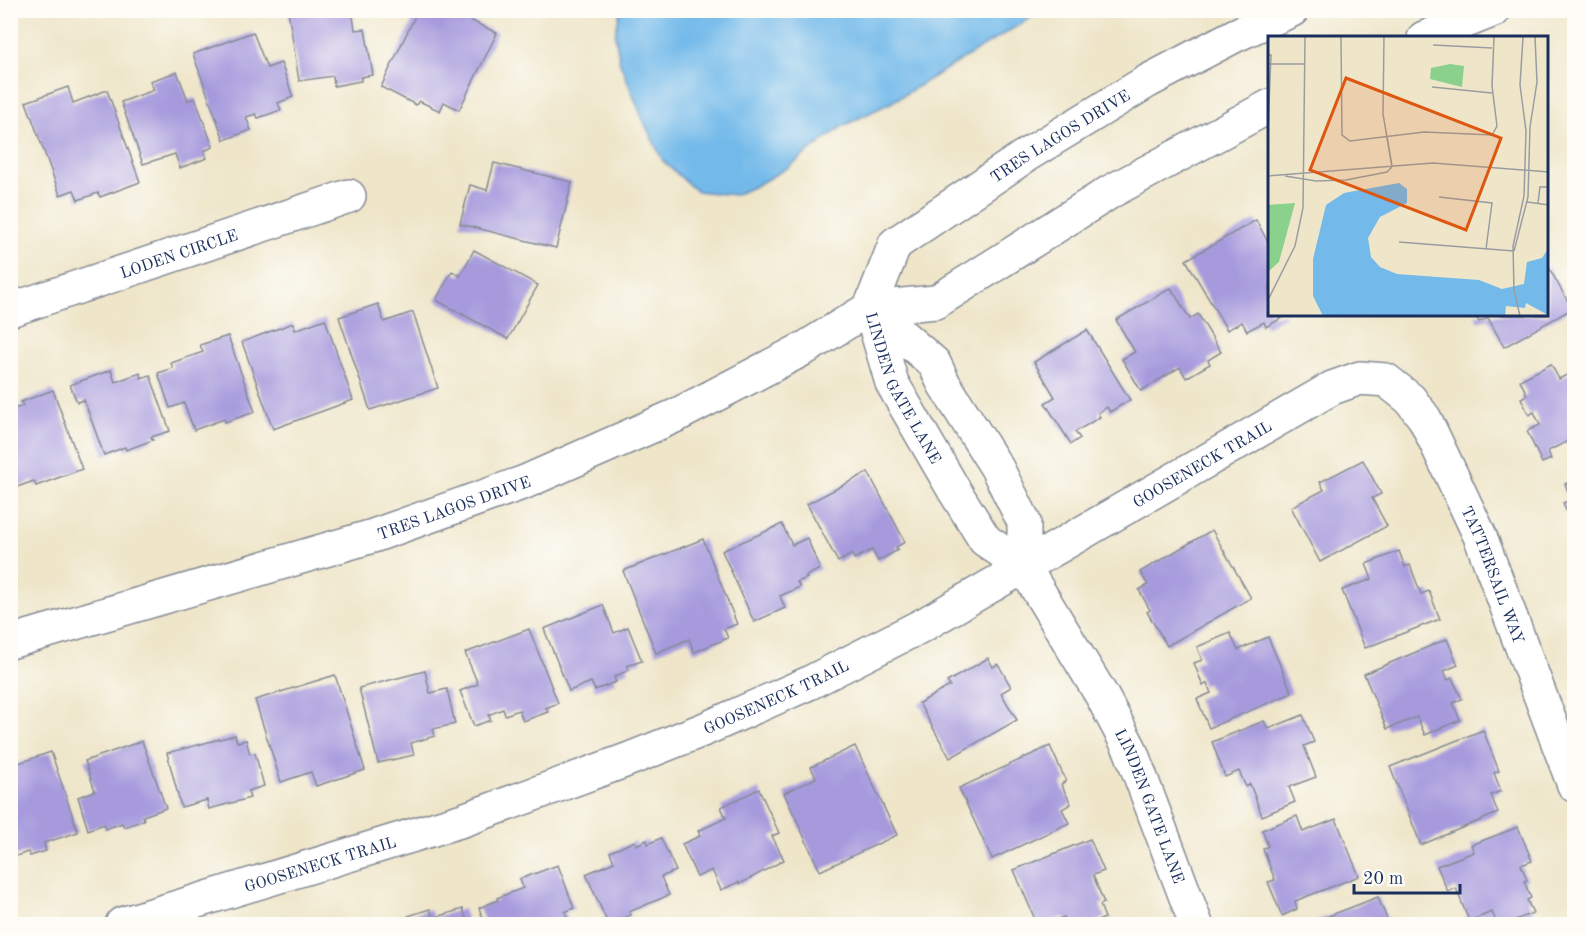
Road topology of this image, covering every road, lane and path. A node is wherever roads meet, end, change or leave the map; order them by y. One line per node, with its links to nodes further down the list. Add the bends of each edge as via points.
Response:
1 (1292, 10): 6 (street, TRES LAGOS DRIVE, via 1148,81 1025,156 895,244)
2 (1494, 10): 3 (street)
3 (1429, 36)
4 (1268, 107): 6 (street, TRES LAGOS DRIVE, via 1110,192 936,302)
5 (349, 196): 7 (street, LODEN CIRCLE)
6 (870, 308): 9 (street, LINDEN GATE LANE, via 891,383 954,490 985,540); 9 (street, LINDEN GATE LANE, via 934,363 997,468 1024,522); 10 (street, TRES LAGOS DRIVE, via 807,347 677,415 525,482 373,536)
7 (10, 310)
8 (1386, 380): 9 (street, GOOSENECK TRAIL, via 1360,378 1332,388); 11 (street, TATTERSAIL WAY, via 1410,399 1425,418 1480,536)
9 (1024, 567): 12 (street, GOOSENECK TRAIL, via 925,624 809,683 627,760 463,820); 13 (street, LINDEN GATE LANE, via 1130,749)
10 (10, 642)
11 (1575, 785)
12 (122, 924)
13 (1196, 924)

